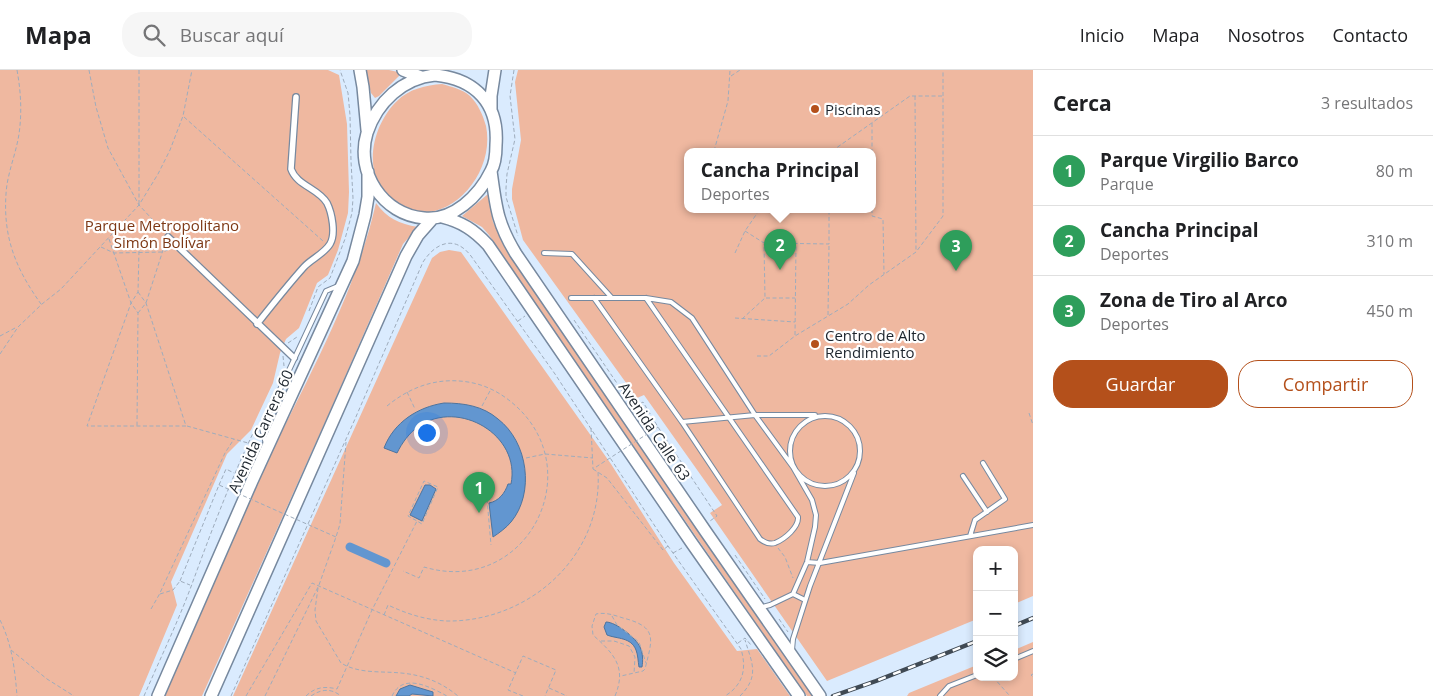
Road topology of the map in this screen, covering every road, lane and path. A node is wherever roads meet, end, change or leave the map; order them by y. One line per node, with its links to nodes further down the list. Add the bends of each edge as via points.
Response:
1 (17, 70): 59 (path, via 21,109 19,135 6,193 9,240 22,277)
2 (89, 70): 27 (path, via 108,148)
3 (139, 70): 27 (path)
4 (192, 70): 19 (path)
5 (340, 70): 60 (path, via 348,93 350,115 352,213 330,278 318,287)
6 (360, 70): 21 (main road)
7 (403, 70): 13 (main road)
8 (495, 70): 18 (main road)
9 (514, 70): 35 (path, via 510,96 515,139 507,174 506,197)
10 (730, 70): 14 (path)
11 (740, 70): 14 (path)
12 (943, 70): 16 (path)
13 (426, 74): 18 (main road, via 463,80 482,95); 21 (main road, via 392,94 378,111)
14 (730, 77): 22 (path, via 724,120)
15 (915, 96): 16 (path); 20 (path, via 910,96); 44 (path)
16 (942, 96): 44 (path, via 943,216)
17 (296, 97): 40 (street, via 292,169 296,179 318,193 327,204 332,221)
18 (491, 110): 25 (main road, via 497,139)
19 (183, 116): 27 (path, via 170,150); 40 (path)
20 (872, 123): 23 (path); 24 (path)
21 (367, 133): 26 (main road)
22 (715, 148)
23 (836, 148)
24 (872, 148)
25 (491, 171): 31 (main road, via 462,207); 82 (main road, Avenida Calle 63, via 498,217 508,241)
26 (368, 172): 31 (main road, via 374,188 392,208 414,217); 49 (main road, Avenida Carrera 60, via 365,215 353,261)
27 (139, 205): 33 (path); 34 (path)
28 (757, 213): 32 (path)
29 (829, 213): 38 (path)
30 (872, 213): 48 (path, via 872,216 883,219)
31 (438, 218): 138 (main road, via 464,224 488,245 691,542); 159 (main road, via 418,235 406,256)
32 (745, 231): 36 (path); 47 (path)
33 (168, 237): 39 (street); 43 (path)
34 (109, 238): 41 (path); 45 (path)
35 (520, 241)
36 (764, 243): 37 (path); 55 (path)
37 (796, 243): 38 (path); 56 (path)
38 (828, 244): 62 (path)
39 (177, 246): 43 (path); 67 (street)
40 (329, 246): 67 (street, via 304,267)
41 (100, 247): 45 (path); 59 (path, via 62,289)
42 (139, 251): 43 (path); 45 (path); 50 (path)
43 (163, 252): 58 (path)
44 (916, 252): 48 (path)
45 (114, 253): 57 (path)
46 (544, 253): 51 (lane, via 572,254)
47 (735, 253)
48 (884, 276): 62 (path)
49 (342, 285): 75 (lane, via 326,291); 98 (main road, Avenida Carrera 60)
50 (138, 292): 57 (path); 58 (path)
51 (611, 297): 53 (lane); 54 (lane)
52 (571, 298): 53 (lane)
53 (594, 298): 87 (lane)
54 (646, 298): 85 (lane, via 671,302 692,318); 86 (lane)
55 (765, 298): 56 (path); 65 (path)
56 (796, 298): 66 (path)
57 (131, 303): 61 (path); 90 (path, via 87,426)
58 (146, 303): 61 (path); 91 (path)
59 (42, 304): 68 (path)
60 (309, 311)
61 (138, 313): 90 (path)
62 (828, 315): 71 (path)
63 (572, 318): 82 (path)
64 (735, 318): 65 (path)
65 (742, 319): 66 (path)
66 (795, 322): 71 (path)
67 (256, 324): 72 (street)
68 (18, 327): 69 (path); 73 (path)
69 (0, 336)
70 (300, 336): 72 (path, via 288,343)
71 (795, 336): 74 (path, via 769,356)
72 (285, 349): 75 (street); 76 (path)
73 (0, 354)
74 (757, 356)
75 (294, 358): 98 (lane, via 262,428)
76 (284, 366)
77 (491, 389): 78 (path, via 473,383 445,381); 80 (path); 99 (path, via 511,401 529,420)
78 (407, 392): 79 (path); 81 (path)
79 (387, 406)
80 (482, 406)
81 (415, 409)
82 (630, 410): 88 (path); 93 (path, via 643,402); 131 (main road, Avenida Calle 63)
83 (1029, 413): 89 (path)
84 (825, 415): 85 (lane); 103 (lane, via 836,417 854,431 859,441); 104 (lane, via 802,423 794,432 790,444)
85 (755, 416): 86 (lane); 104 (lane)
86 (729, 418): 87 (lane); 117 (lane, via 798,517 799,523 794,530)
87 (682, 422): 117 (lane, via 760,539)
88 (645, 424)
89 (1033, 425)
90 (137, 426): 91 (path)
91 (186, 426): 95 (path)
92 (591, 427): 96 (path, via 465,248 450,243 435,247 423,262); 101 (path); 119 (path)
93 (658, 427): 105 (path, bridge); 113 (path, via 717,516)
94 (255, 429): 97 (path)
95 (234, 439): 97 (path); 128 (path)
96 (346, 439): 116 (path, via 340,524); 160 (path)
97 (248, 443): 107 (path)
98 (268, 448): 158 (main road, Avenida Carrera 60)
99 (544, 454): 100 (path); 101 (path); 123 (path, via 547,478 542,508 533,529 514,551 485,568 466,572 424,567 419,578)
100 (526, 458)
101 (593, 458): 105 (path)
102 (983, 463): 111 (lane, via 1005,499)
103 (858, 464): 104 (lane, via 843,481 827,486 810,483); 122 (lane)
104 (793, 467): 121 (lane, via 812,500 816,514)
105 (593, 469): 106 (path)
106 (598, 472): 119 (path, via 607,478 663,550); 134 (path, via 598,496 586,537 551,583 534,596 512,608 459,620 409,615 388,605)
107 (235, 473): 109 (path, via 226,469); 125 (path)
108 (963, 476): 111 (lane)
109 (219, 485): 116 (path, bridge); 124 (path, bridge)
110 (487, 499): 118 (path)
111 (987, 512): 115 (lane, via 975,520)
112 (417, 521): 112 (path, via 408,516 424,481 438,487 437,494 422,524); 133 (path)
113 (710, 521)
114 (1033, 525): 115 (lane)
115 (970, 536): 122 (lane)
116 (336, 537): 126 (path)
117 (775, 543): 127 (path, via 785,557)
118 (491, 545)
119 (668, 546): 141 (path)
120 (735, 555): 131 (path)
121 (807, 562): 122 (lane); 127 (lane)
122 (820, 563): 130 (lane)
123 (403, 571)
124 (180, 581): 125 (path); 128 (path, via 173,590)
125 (191, 585): 157 (path)
126 (319, 585): 133 (path); 147 (path, via 314,610 316,621 340,663); 161 (path, via 312,582); 162 (path)
127 (797, 587): 129 (lane)
128 (160, 594): 132 (path)
129 (793, 594): 130 (lane); 131 (lane)
130 (805, 600): 139 (lane)
131 (765, 607): 144 (main road, Avenida Calle 63)
132 (151, 609)
133 (372, 610): 134 (path); 147 (path)
134 (384, 615): 148 (path)
135 (612, 615): 140 (path, via 596,614 594,618 593,635); 146 (path, via 617,625 639,642); 146 (path, via 644,626 652,643)
136 (779, 619): 139 (path)
137 (0, 620): 142 (path)
138 (749, 634): 141 (path); 175 (path, via 753,672 750,684); 176 (main road)
139 (793, 638): 144 (lane)
140 (601, 641): 149 (path, via 621,642 629,646 635,657); 150 (path, via 616,660)
141 (737, 644): 174 (path, via 744,659 742,677)
142 (11, 650): 155 (path); 156 (path)
143 (1033, 651): 145 (lane)
144 (792, 655): 177 (main road, Avenida Calle 63)
145 (1018, 657)
146 (646, 665): 149 (path, via 643,671)
147 (347, 666): 163 (path, via 337,689 323,686); 169 (path, via 427,678)
148 (516, 674): 153 (path, via 523,656 556,670); 170 (path, via 508,690)
149 (634, 674): 150 (path)
150 (621, 676): 173 (path)
151 (973, 677): 178 (lane, via 949,686)
152 (997, 681): 154 (path)
153 (548, 688): 171 (path); 172 (path)
154 (1009, 695)
155 (18, 696)
156 (74, 696)
157 (144, 696)
158 (158, 696)
159 (211, 696)
160 (230, 696)
161 (246, 696)
162 (265, 696)
163 (306, 696)
164 (311, 696): 165 (path, via 324,690)
165 (341, 696)
166 (392, 696): 168 (path, via 394,690 412,682)
167 (442, 696): 168 (path)
168 (446, 696)
169 (458, 696)
170 (523, 696)
171 (545, 696)
172 (567, 696)
173 (616, 696)
174 (725, 696)
175 (740, 696)
176 (799, 696)
177 (820, 696)
178 (942, 696)

